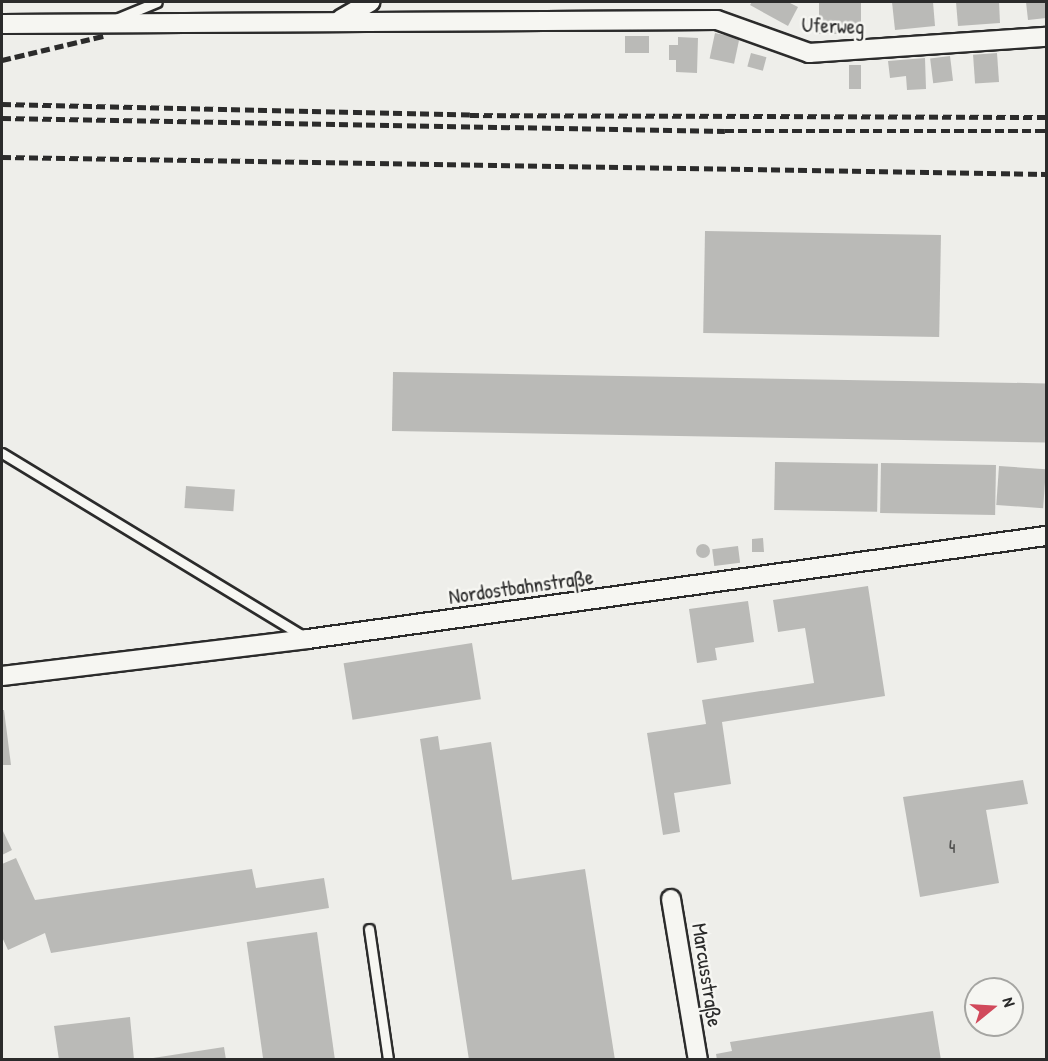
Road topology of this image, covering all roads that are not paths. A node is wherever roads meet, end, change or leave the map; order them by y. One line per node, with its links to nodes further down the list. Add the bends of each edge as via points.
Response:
1 (157, 2): 3 (lane)
2 (371, 2): 4 (street)
3 (108, 22): 4 (street, Uferweg); 5 (street, Uferweg)
4 (336, 22): 6 (street, Uferweg, via 717,20 809,53)
5 (2, 24)
6 (1047, 37)
7 (2, 453): 9 (lane, via 91,512)
8 (1047, 536): 9 (street, Nordostbahnstraße)
9 (308, 639): 10 (street, Nordostbahnstraße)
10 (2, 676)
11 (671, 899): 14 (street, Marcusstraße)
12 (369, 929): 13 (lane)
13 (388, 1059)
14 (698, 1059)

